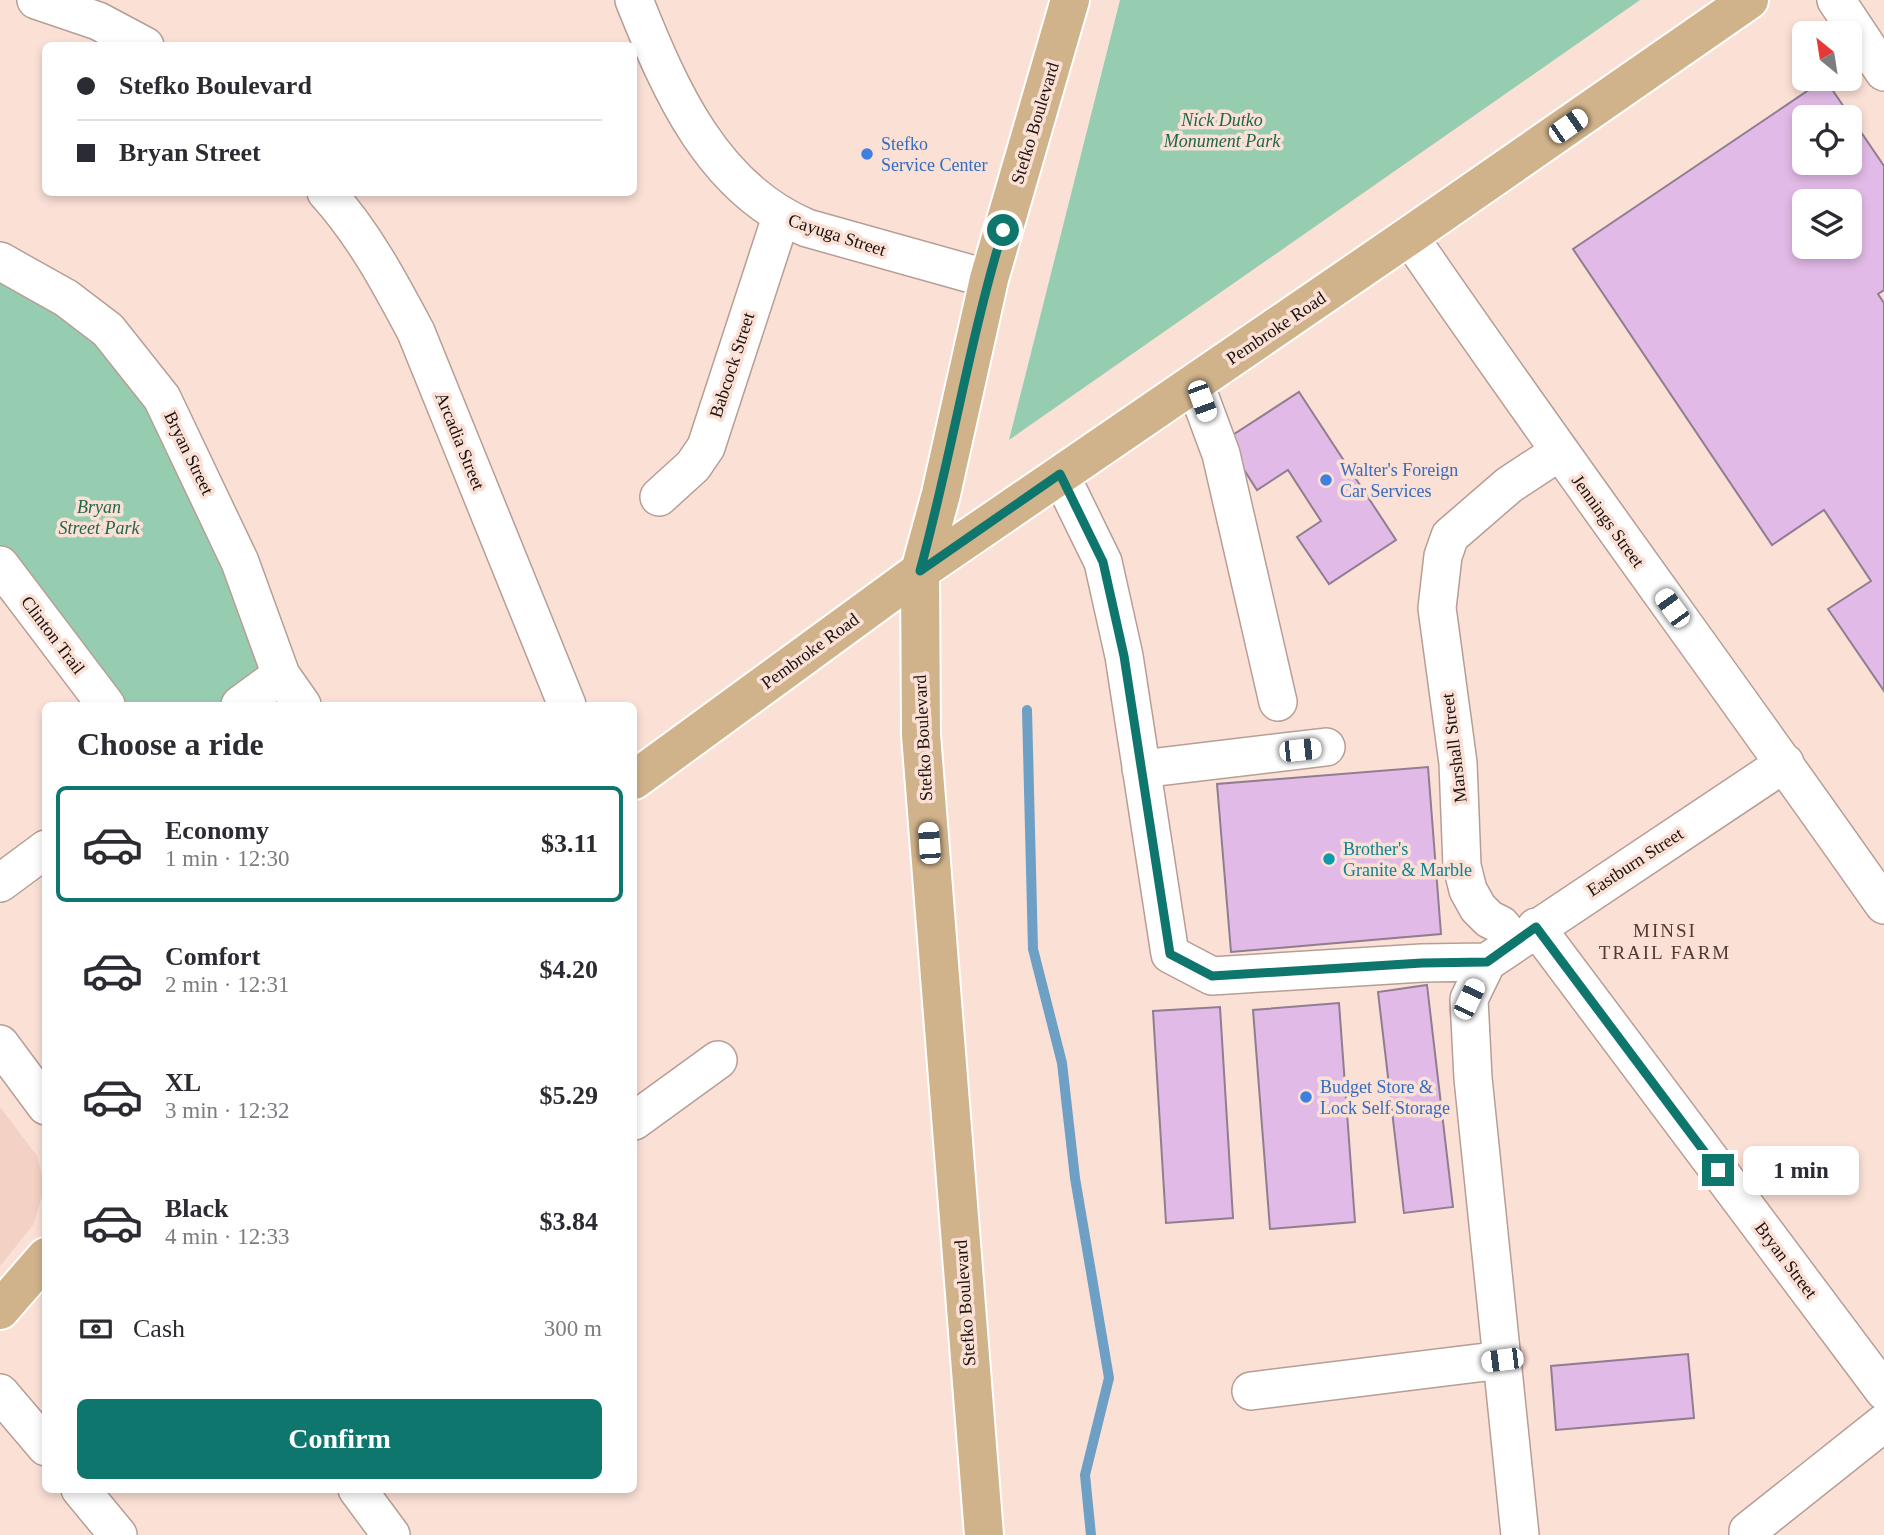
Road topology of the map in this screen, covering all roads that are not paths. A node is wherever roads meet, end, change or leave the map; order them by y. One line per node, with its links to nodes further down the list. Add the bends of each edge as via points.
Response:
1 (36, 0): 6 (street, via 98,21)
2 (634, 0): 9 (street, Cayuga Street, via 667,80 700,135 732,177)
3 (1070, 0): 12 (main road, Stefko Boulevard)
4 (1749, 0): 10 (main road, Pembroke Road)
5 (1836, 0): 7 (street)
6 (137, 42)
7 (1884, 72)
8 (330, 196): 23 (street, Arcadia Street, via 349,218 416,332)
9 (781, 217): 12 (street, Cayuga Street); 16 (street, Babcock Street, via 706,447 693,466)
10 (1409, 236): 13 (main road, Pembroke Road); 14 (street, Jennings Street)
11 (0, 261): 19 (street, Bryan Street, via 100,323 155,387 240,562)
12 (989, 279): 18 (main road, Stefko Boulevard)
13 (1195, 384): 15 (main road, Pembroke Road); 24 (street, via 1220,454)
14 (1559, 452): 26 (street, Jennings Street); 32 (street, Marshall Street, via 1509,485 1450,536 1437,608 1458,763 1462,866 1478,908 1501,925)
15 (1060, 474): 18 (main road, Pembroke Road); 27 (street, via 1103,562 1124,656)
16 (659, 497)
17 (0, 565): 20 (street, Clinton Trail)
18 (920, 571): 28 (main road, Pembroke Road); 49 (main road, Stefko Boulevard, via 921,735)
19 (281, 675): 21 (street); 22 (street, Bryan Street)
20 (104, 702)
21 (244, 702)
22 (300, 702)
23 (566, 702)
24 (1279, 702)
25 (1326, 747): 27 (street)
26 (1785, 763): 31 (street, Jennings Street); 32 (street, Eastburn Street)
27 (1141, 769): 32 (street, via 1170,954 1212,976 1422,963)
28 (637, 778)
29 (42, 852): 30 (street)
30 (0, 883)
31 (1884, 905)
32 (1513, 944): 39 (street, via 1469,999); 41 (street, Bryan Street)
33 (0, 1044): 35 (street)
34 (718, 1060): 36 (street)
35 (42, 1101)
36 (637, 1119)
37 (42, 1262): 38 (main road)
38 (0, 1310)
39 (1502, 1360): 40 (street); 50 (street)
40 (1251, 1391)
41 (1884, 1391)
42 (0, 1393): 44 (street)
43 (1884, 1423): 51 (street)
44 (42, 1442)
45 (83, 1493): 47 (street)
46 (360, 1493): 48 (street)
47 (118, 1535)
48 (391, 1535)
49 (984, 1535)
50 (1520, 1535)
51 (1748, 1535)

